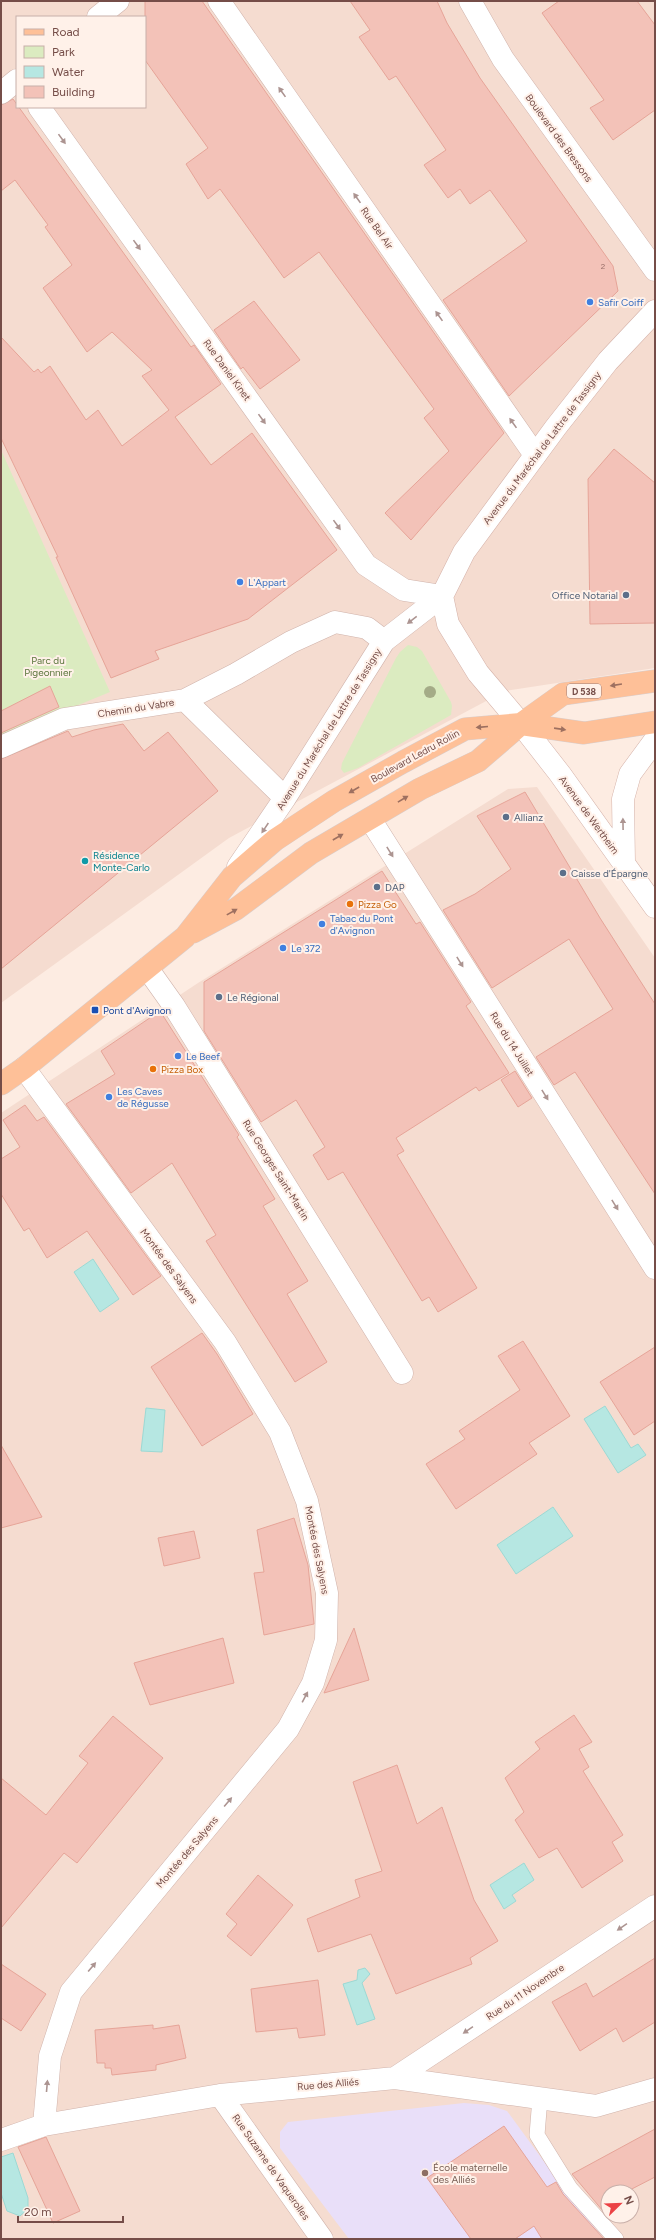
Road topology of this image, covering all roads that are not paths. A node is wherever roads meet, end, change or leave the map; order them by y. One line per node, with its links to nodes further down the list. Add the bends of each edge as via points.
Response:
1 (118, 1): 4 (street)
2 (219, 1): 10 (street, Rue Bel Air, one-way to 2)
3 (470, 1): 8 (street, Boulevard des Bressons, via 503,59)
4 (99, 16)
5 (16, 81): 6 (street)
6 (1, 93)
7 (40, 108): 11 (street, Rue Daniel Kinet, one-way to 11, via 366,565 404,590)
8 (655, 270)
9 (655, 311): 10 (street, Avenue du Maréchal de Lattre de Tassigny, via 608,361)
10 (535, 455): 11 (street, Avenue du Maréchal de Lattre de Tassigny, via 464,552)
11 (442, 596): 12 (street, Avenue du Maréchal de Lattre de Tassigny, one-way to 12); 16 (street, via 448,624 478,673)
12 (384, 641): 14 (street, via 367,628 335,622 291,642); 19 (street, Avenue du Maréchal de Lattre de Tassigny)
13 (655, 681): 16 (main road, D 538, one-way to 16, via 564,694)
14 (185, 700): 18 (street, Chemin du Vabre, via 64,719); 19 (street, Chemin du Vabre)
15 (655, 722): 16 (main road, one-way to 15, via 584,733)
16 (521, 724): 20 (main road, Boulevard Ledru Rollin, one-way to 16, via 420,789 478,761); 21 (street, Avenue de Wertheim); 22 (main road, Boulevard Ledru Rollin, one-way to 22, via 465,729 334,801 275,840)
17 (655, 740): 21 (street, one-way to 17, via 623,799 630,774)
18 (1, 747)
19 (285, 798): 22 (street, Avenue du Maréchal de Lattre de Tassigny, one-way to 22)
20 (370, 819): 24 (main road, Boulevard Ledru Rollin, one-way to 20, via 236,909 311,854); 28 (street, Rue du 14 Juillet, one-way to 28)
21 (624, 863): 23 (street, Avenue de Wertheim)
22 (232, 877): 24 (main road, Boulevard Ledru Rollin)
23 (655, 907)
24 (185, 937): 25 (main road, Boulevard Ledru Rollin)
25 (147, 968): 26 (main road, Boulevard Ledru Rollin); 29 (street, Rue Georges Saint-Martin, via 174,1006)
26 (24, 1068): 27 (main road, Boulevard Ledru Rollin); 35 (street, Montée des Salyens, one-way to 26, via 50,2056 71,1992 288,1729 312,1683 326,1640 327,1593 307,1500 280,1432 225,1342)
27 (1, 1084)
28 (655, 1268)
29 (402, 1373)
30 (655, 1906): 31 (street, Rue du 11 Novembre, one-way to 31)
31 (395, 2078): 33 (street, Rue des Alliés); 34 (street, Rue des Alliés)
32 (655, 2089): 34 (street, Rue des Alliés, via 596,2106)
33 (220, 2095): 35 (street, Rue des Alliés); 37 (street, Rue Suzanne de Vaquerolles)
34 (540, 2098): 38 (lane, via 537,2135 570,2188)
35 (44, 2124): 36 (street, Rue des Alliés)
36 (1, 2140)
37 (322, 2239)
38 (616, 2239)

